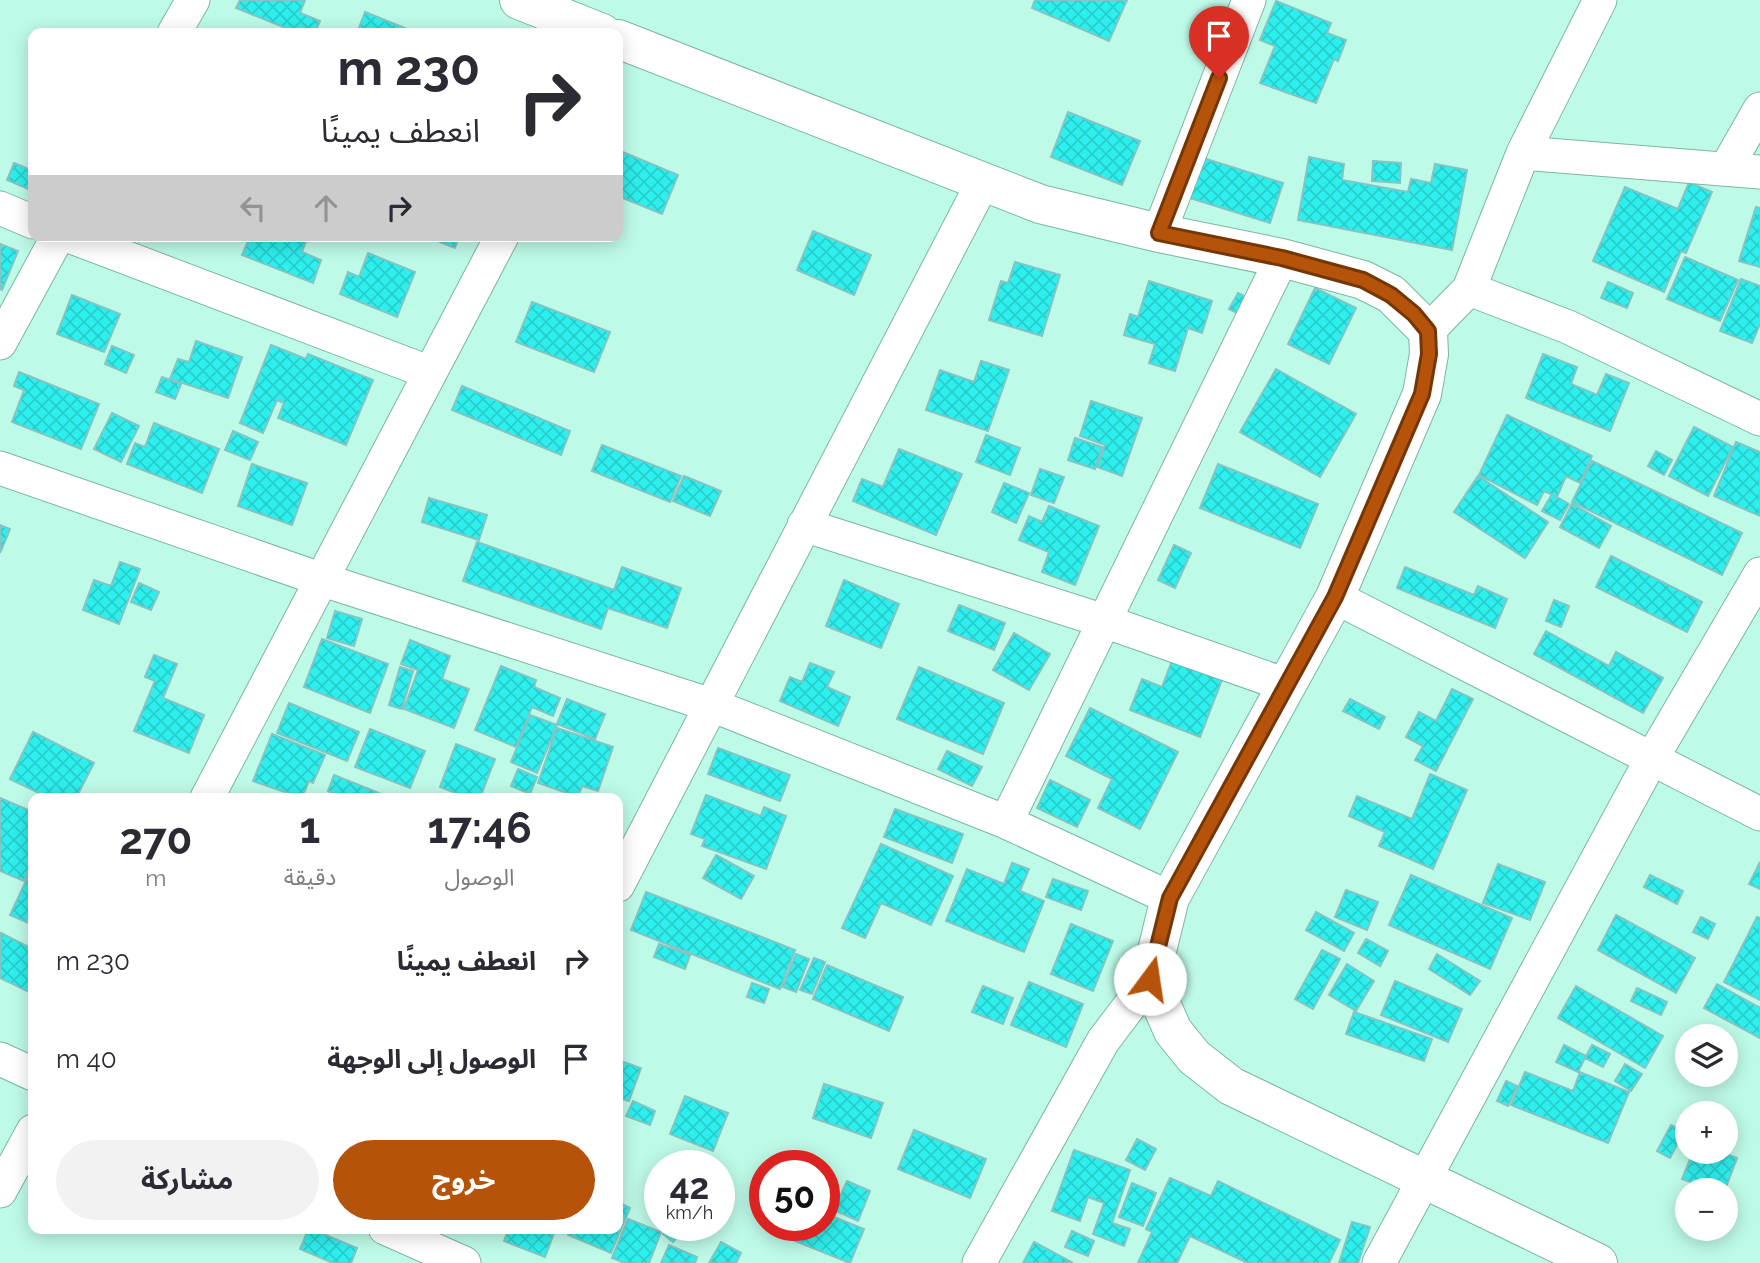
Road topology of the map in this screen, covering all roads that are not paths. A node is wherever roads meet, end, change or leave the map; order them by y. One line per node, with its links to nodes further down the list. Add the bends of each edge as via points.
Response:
1 (192, 0): 5 (street)
2 (519, 0): 6 (main road)
3 (1249, 0): 15 (street)
4 (1600, 0): 9 (street)
5 (177, 28)
6 (589, 28)
7 (623, 41): 12 (main road)
8 (1760, 109): 10 (street)
9 (1523, 153): 10 (street); 20 (street)
10 (1727, 167): 11 (street)
11 (1760, 172)
12 (982, 184): 15 (main road, via 1040,204); 26 (street)
13 (0, 208): 14 (street)
14 (28, 220)
15 (1159, 233): 19 (main road)
16 (55, 242): 22 (street)
17 (85, 242): 23 (street)
18 (499, 242): 23 (street)
19 (1282, 258): 21 (main road, via 1363,280 1391,295); 30 (street)
20 (1469, 289): 21 (street); 24 (street, via 1569,327)
21 (1428, 331): 29 (main road, via 1422,394)
22 (0, 343)
23 (428, 372): 28 (street)
24 (1760, 418)
25 (0, 468): 28 (street)
26 (804, 526): 30 (street); 32 (street)
27 (1760, 574): 33 (street)
28 (320, 579): 32 (street); 34 (street)
29 (1335, 597): 31 (main road); 33 (street)
30 (1104, 621): 31 (street); 36 (street)
31 (1286, 685): 38 (main road)
32 (713, 706): 36 (street); 37 (street)
33 (1652, 758): 35 (street); 43 (street)
34 (210, 793)
35 (1760, 814)
36 (1006, 822): 38 (street)
37 (623, 877)
38 (1170, 898): 39 (main road)
39 (1150, 979): 43 (main road, via 1173,1031 1194,1057 1231,1086); 48 (street, via 1103,1041)
40 (0, 1059): 41 (street)
41 (28, 1072)
42 (28, 1139): 44 (street)
43 (1424, 1181): 49 (street); 50 (main road)
44 (0, 1191)
45 (398, 1234): 46 (street)
46 (425, 1246): 47 (street)
47 (464, 1263)
48 (979, 1263)
49 (1379, 1263)
50 (1598, 1263)

